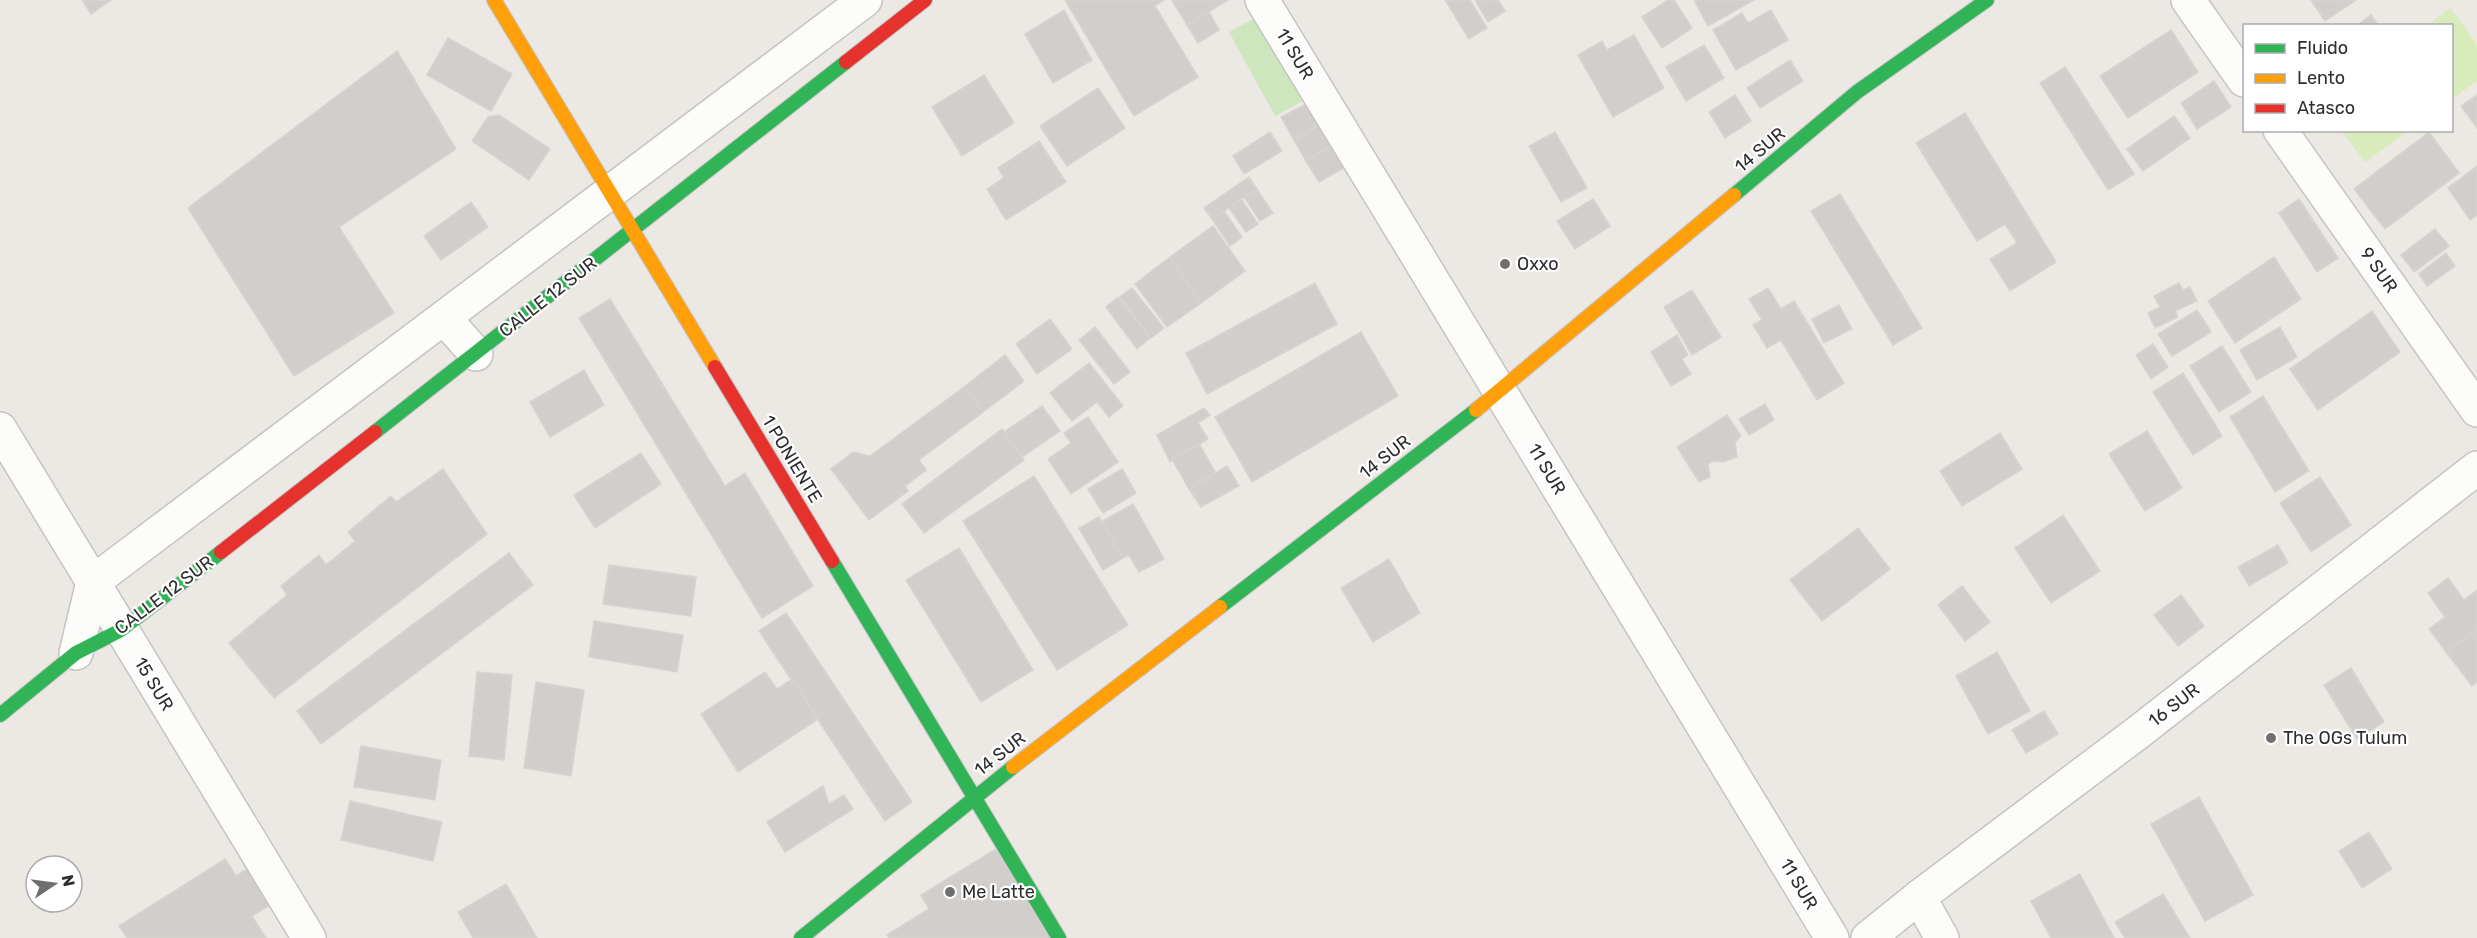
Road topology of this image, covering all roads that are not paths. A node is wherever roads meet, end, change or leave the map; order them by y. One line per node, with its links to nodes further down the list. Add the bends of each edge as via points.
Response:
1 (494, 0): 9 (street, 1 PONIENTE)
2 (865, 0): 9 (street)
3 (925, 0): 10 (street, CALLE 12 SUR)
4 (1262, 0): 13 (street, 11 SUR)
5 (1987, 0): 13 (street, 14 SUR, via 1857,92)
6 (2188, 0): 7 (street)
7 (2243, 79)
8 (2281, 132): 14 (street, 9 SUR)
9 (610, 193): 10 (street, 1 PONIENTE); 11 (street)
10 (634, 230): 12 (street, CALLE 12 SUR); 21 (street, 1 PONIENTE)
11 (445, 319): 12 (street); 17 (street)
12 (476, 354): 18 (street, CALLE 12 SUR)
13 (1500, 391): 21 (street, 14 SUR); 26 (street, 11 SUR)
14 (2477, 410)
15 (0, 429): 17 (street, 15 SUR)
16 (2477, 468): 22 (street, 16 SUR, via 2136,734)
17 (93, 582): 18 (street, 15 SUR); 19 (street, CALLE 12 SUR)
18 (122, 630): 19 (street, CALLE 12 SUR); 23 (street, 15 SUR)
19 (75, 653): 20 (street)
20 (0, 715)
21 (974, 797): 24 (street, 14 SUR); 25 (street, 1 PONIENTE)
22 (1919, 897): 27 (street, 16 SUR); 28 (street)
23 (309, 938)
24 (801, 938)
25 (1059, 938)
26 (1832, 938)
27 (1868, 938)
28 (1942, 938)

